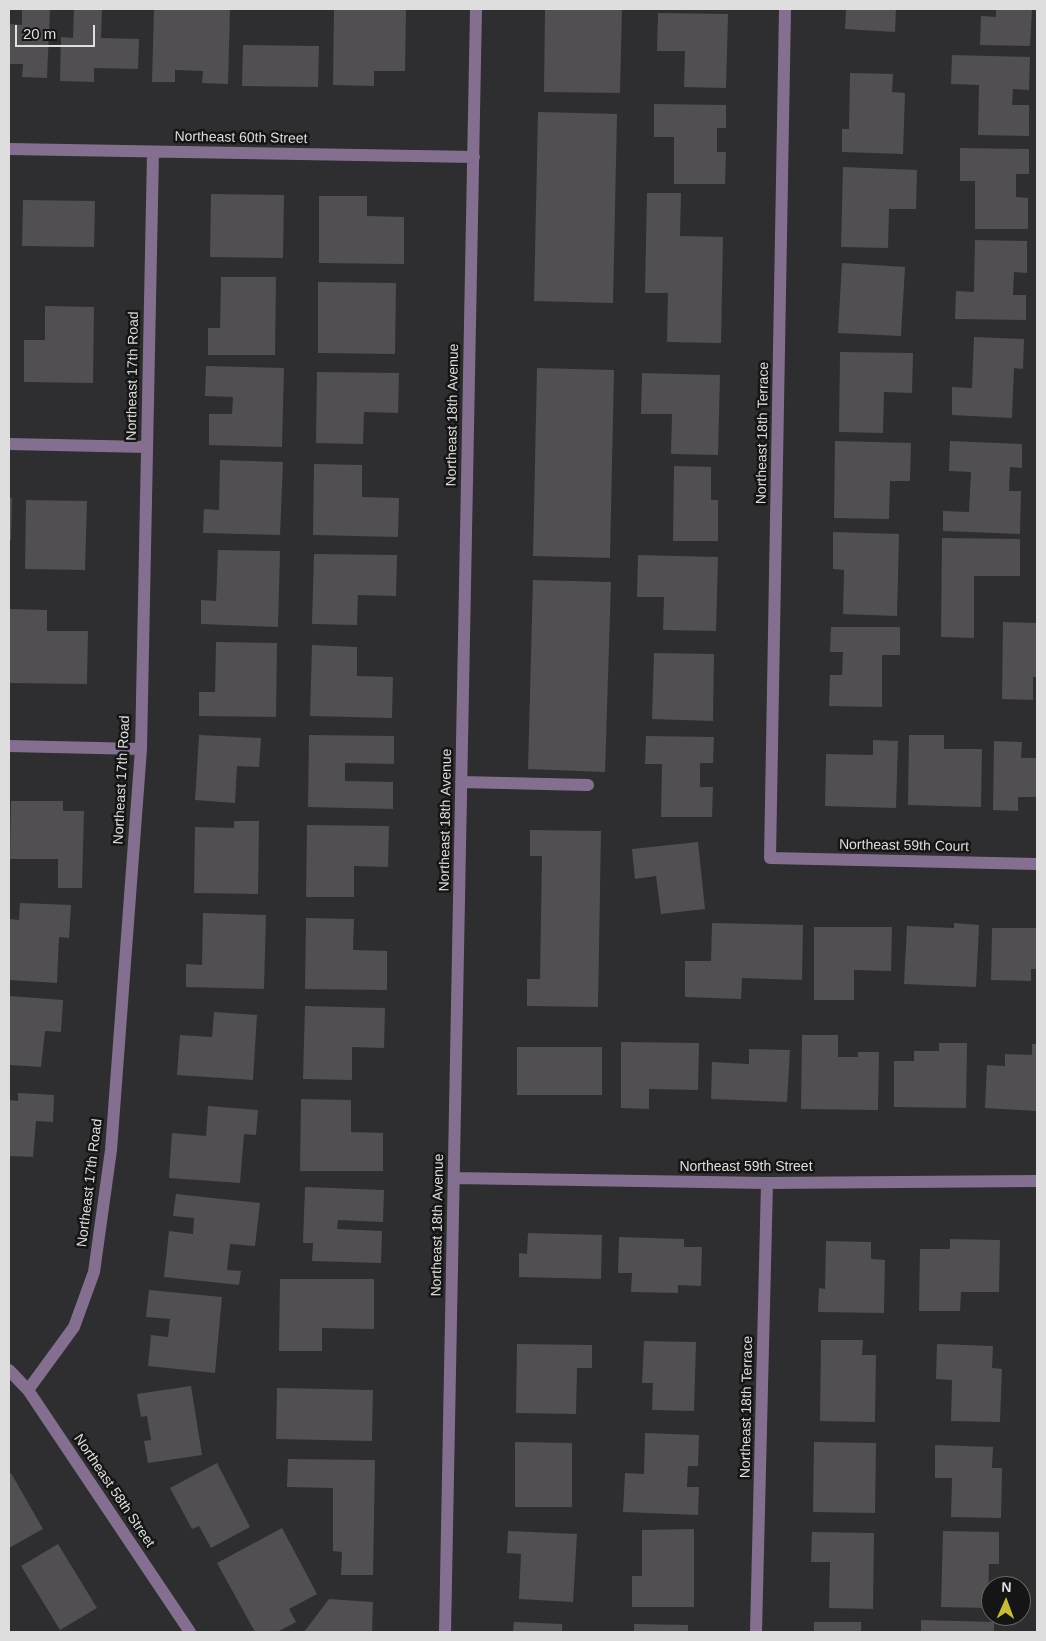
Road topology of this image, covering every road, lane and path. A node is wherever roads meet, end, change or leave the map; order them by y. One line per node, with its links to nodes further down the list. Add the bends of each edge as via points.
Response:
1 (476, 9): 5 (street, Northeast 18th Avenue)
2 (786, 9): 12 (street, Northeast 18th Terrace)
3 (9, 149): 4 (street, Northeast 60th Street)
4 (153, 152): 5 (street, Northeast 60th Street); 7 (street, Northeast 17th Road)
5 (474, 157): 10 (street, Northeast 18th Avenue)
6 (9, 444): 7 (street)
7 (147, 447): 9 (street, Northeast 17th Road)
8 (9, 746): 9 (street)
9 (141, 749): 18 (street, Northeast 17th Road, via 111,1150 94,1272 74,1327)
10 (461, 782): 11 (street); 14 (street, Northeast 18th Avenue)
11 (588, 786)
12 (770, 858): 13 (street, Northeast 59th Court)
13 (1037, 864)
14 (454, 1178): 16 (street, Northeast 59th Street); 20 (street, Northeast 18th Avenue)
15 (1037, 1180): 16 (street, Northeast 59th Street)
16 (767, 1183): 21 (street, Northeast 18th Terrace)
17 (9, 1370): 18 (street, Northeast 58th Street)
18 (28, 1390): 19 (street, Northeast 58th Street)
19 (190, 1632)
20 (445, 1632)
21 (756, 1632)

